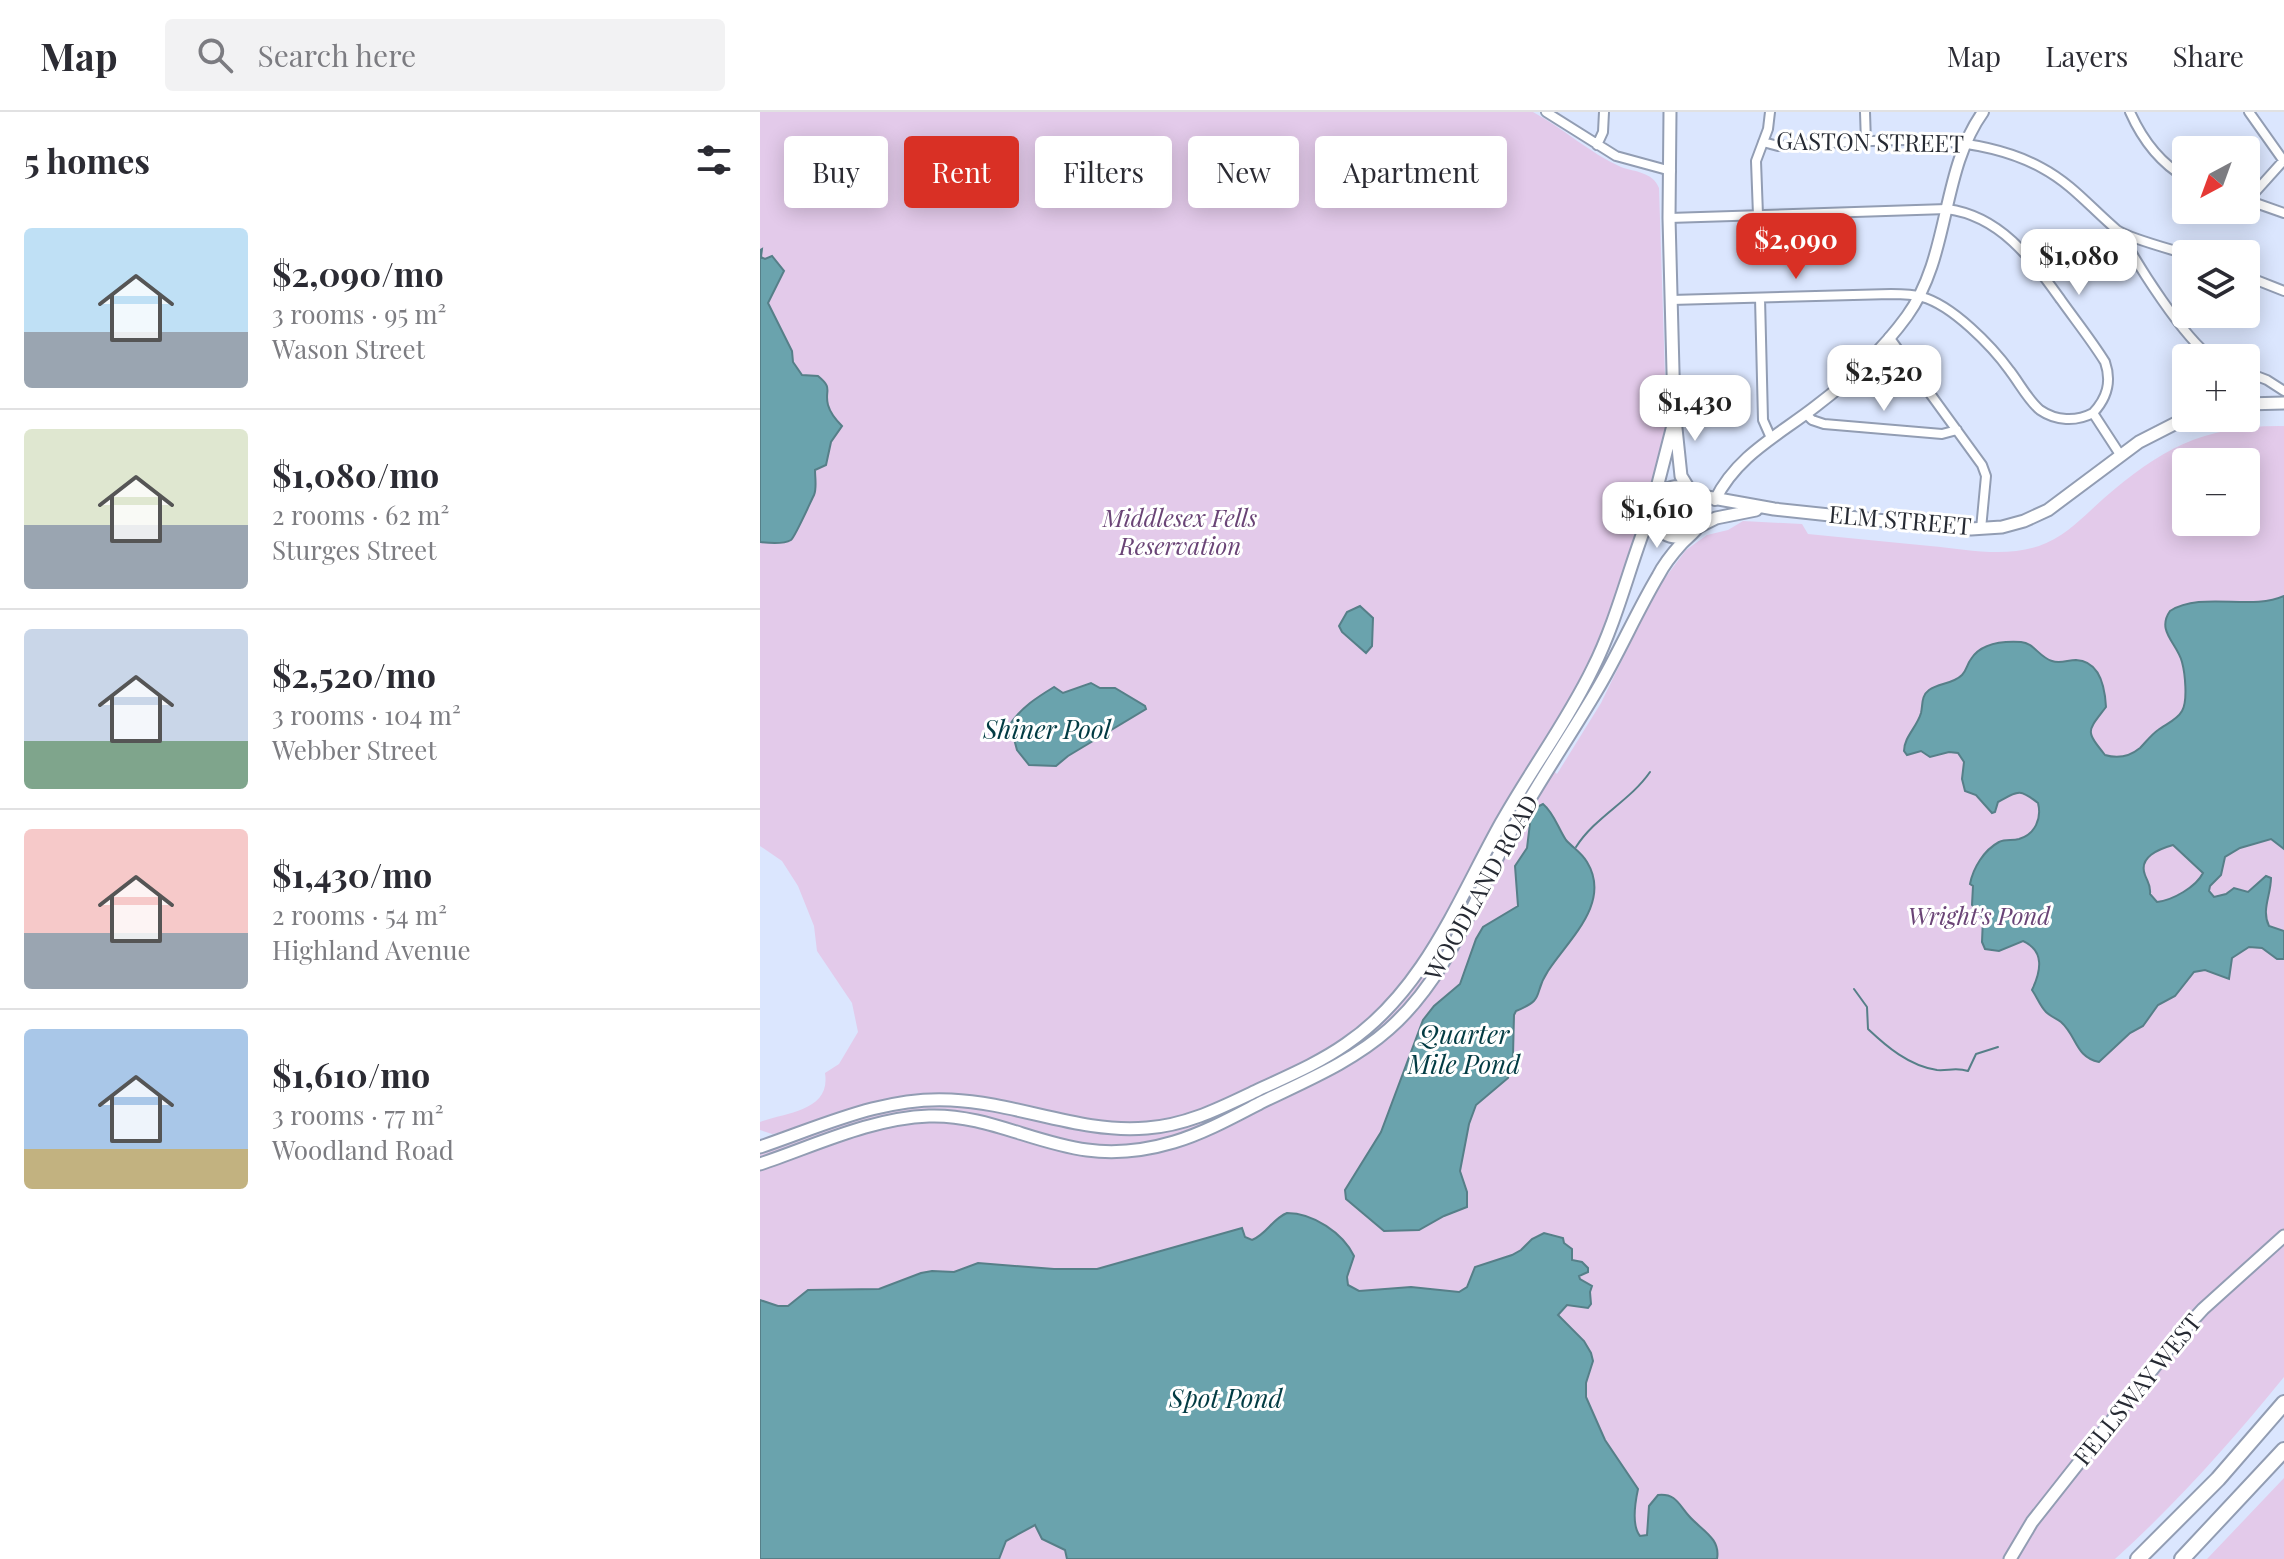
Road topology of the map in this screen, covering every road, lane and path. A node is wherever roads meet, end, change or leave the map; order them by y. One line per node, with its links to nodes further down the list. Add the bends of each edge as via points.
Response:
1 (1546, 112): 12 (street)
2 (1604, 112): 12 (street)
3 (1670, 112): 15 (main road)
4 (1770, 112): 9 (street)
5 (1865, 112): 11 (street)
6 (1983, 112): 10 (street)
7 (2130, 112): 14 (street, via 2158,156)
8 (2249, 112): 13 (street)
9 (1763, 142): 11 (street, GASTON STREET); 20 (street, via 1756,161)
10 (1965, 142): 11 (street, GASTON STREET); 18 (street); 22 (street, GASTON STREET, via 2042,168 2083,196)
11 (1866, 143)
12 (1597, 145): 15 (street, via 1633,162)
13 (2284, 160): 16 (street)
14 (2172, 167)
15 (1671, 171): 21 (main road)
16 (2260, 186)
17 (2260, 205): 19 (street)
18 (1947, 209): 20 (street); 26 (street); 37 (street, via 1984,222 2020,246 2091,341 2109,377)
19 (2284, 213)
20 (1758, 215): 21 (street)
21 (1669, 218): 28 (main road)
22 (2120, 232): 23 (street, GASTON STREET); 30 (street)
23 (2172, 249)
24 (2260, 282): 25 (street)
25 (2284, 291)
26 (1920, 296): 27 (street); 29 (street); 37 (street, via 1977,336 2042,411 2066,419)
27 (1760, 298): 28 (street); 42 (street, via 1763,420)
28 (1671, 300): 36 (main road)
29 (1889, 337): 35 (street); 38 (street)
30 (2197, 344)
31 (2260, 377): 32 (street)
32 (2284, 391)
33 (2284, 403): 34 (main road)
34 (2260, 404)
35 (1939, 406): 40 (street); 41 (street, via 1940,424)
36 (1674, 409): 44 (main road, via 1681,476); 46 (main road, WOODLAND ROAD)
37 (2093, 413): 43 (street)
38 (1806, 414): 41 (street, via 1818,423); 42 (street)
39 (2172, 424): 43 (main road, ELM STREET)
40 (1957, 430): 41 (street); 48 (street, via 1985,472)
41 (1927, 433)
42 (1771, 438): 45 (street, via 1740,463)
43 (2121, 456): 48 (main road, ELM STREET, via 2042,514)
44 (1693, 492): 45 (main road, ELM STREET); 46 (main road, via 1668,488); 49 (main road, via 1703,511)
45 (1715, 500): 47 (main road, ELM STREET)
46 (1653, 506): 49 (main road, via 1656,527 1668,536 1684,537); 50 (main road, WOODLAND ROAD, via 1599,656)
47 (1774, 509): 48 (main road, ELM STREET); 49 (main road, ELM STREET, via 1738,512)
48 (1981, 529)
49 (1696, 530): 50 (main road, WOODLAND ROAD, via 1670,557 1597,690)
50 (1531, 785): 52 (main road, WOODLAND ROAD, via 1441,937 1384,1013 1318,1061 1216,1110); 54 (main road, WOODLAND ROAD, via 1446,960 1397,1022 1339,1064)
51 (1036, 1114): 52 (main road, WOODLAND ROAD, via 1109,1129); 53 (main road); 55 (main road, WOODLAND ROAD, via 952,1100 900,1103)
52 (1170, 1125): 54 (main road)
53 (1030, 1136): 54 (main road, WOODLAND ROAD, via 1097,1151); 56 (main road, WOODLAND ROAD, via 966,1118 908,1118)
54 (1174, 1142)
55 (760, 1147)
56 (760, 1164)
57 (2284, 1236): 60 (main road, FELLSWAY WEST, via 2181,1333 2032,1522)
58 (2284, 1403): 61 (highway)
59 (2284, 1450): 62 (highway)
60 (2010, 1559)
61 (2138, 1559)
62 (2182, 1559)

